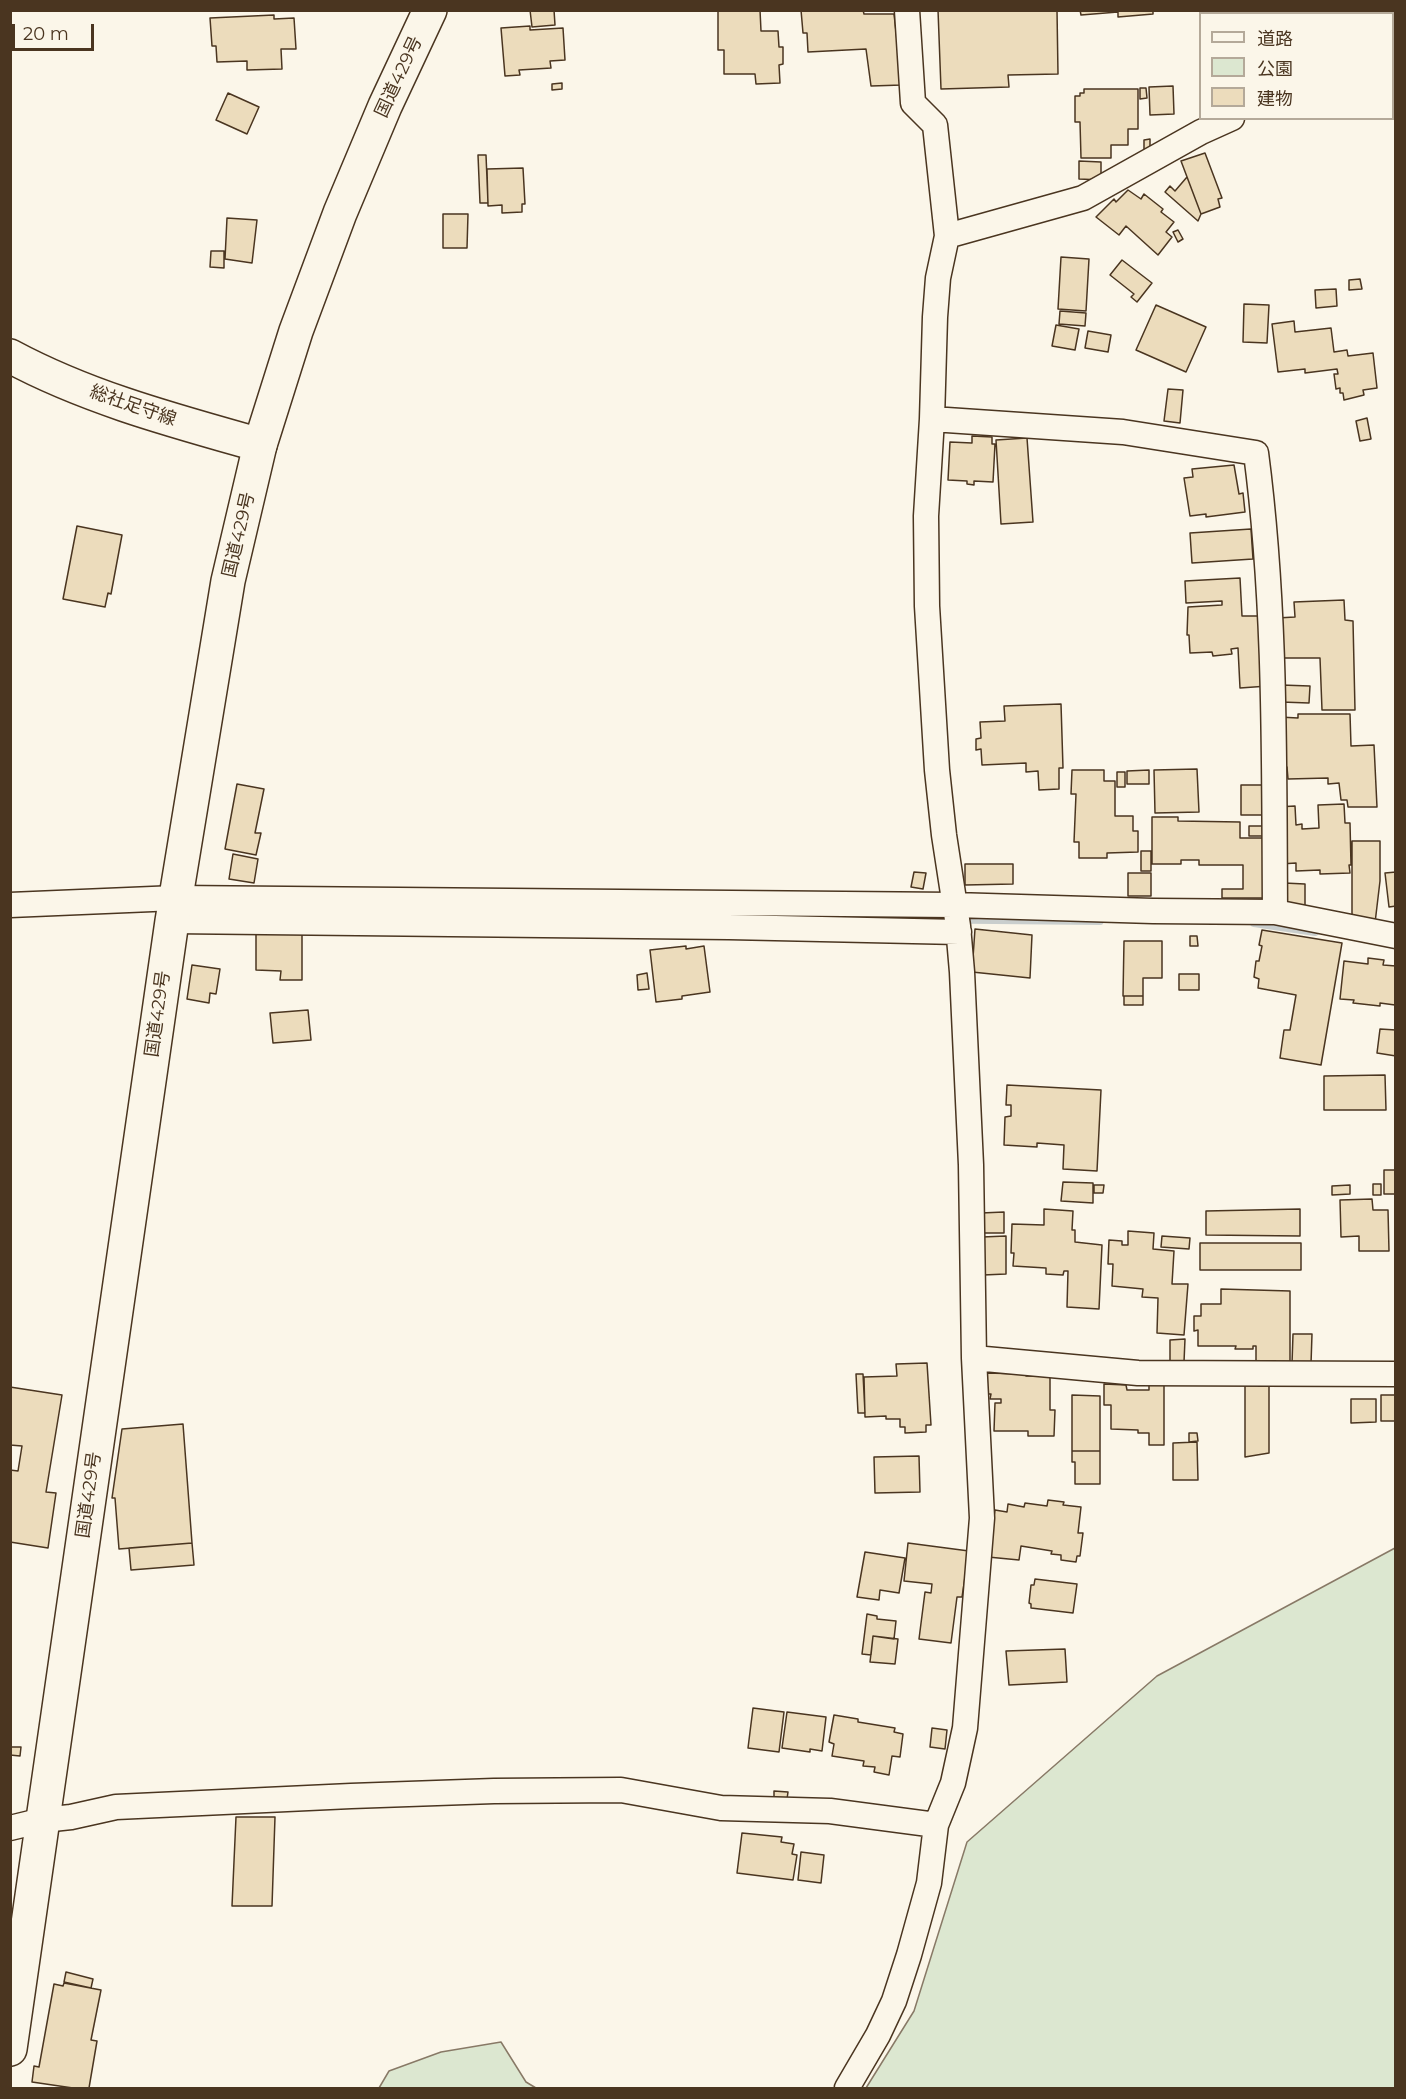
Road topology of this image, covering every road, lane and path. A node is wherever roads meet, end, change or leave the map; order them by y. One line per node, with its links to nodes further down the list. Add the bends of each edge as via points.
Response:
1 (430, 10): 7 (main road, 国道429号, via 340,213 296,331)
2 (907, 10): 4 (street, via 913,103 935,125)
3 (1228, 120): 4 (street, via 1083,198)
4 (947, 236): 6 (street, via 938,278)
5 (10, 356): 7 (main road, 総社足守線, via 42,373 154,414)
6 (932, 419): 10 (street, via 1123,432 1256,453 1263,507 1273,702); 11 (street, via 926,516 927,606 937,770)
7 (260, 445): 9 (main road, 国道429号, via 228,580)
8 (10, 905): 9 (street)
9 (174, 908): 11 (street, via 729,927); 15 (main road, 国道429号)
10 (1275, 912): 11 (street, via 1153,911); 12 (street)
11 (957, 919): 13 (street, via 971,1165)
12 (1395, 936)
13 (974, 1358): 14 (street, via 1138,1373); 16 (street, via 982,1518 965,1728 953,1783)
14 (1395, 1374)
15 (43, 1820): 16 (street, via 116,1807 482,1791 621,1790 722,1808 830,1810); 17 (street); 18 (main road, 国道429号)
16 (936, 1825): 19 (street, via 929,1883 894,2001)
17 (10, 1828)
18 (10, 2049)
19 (847, 2088)

